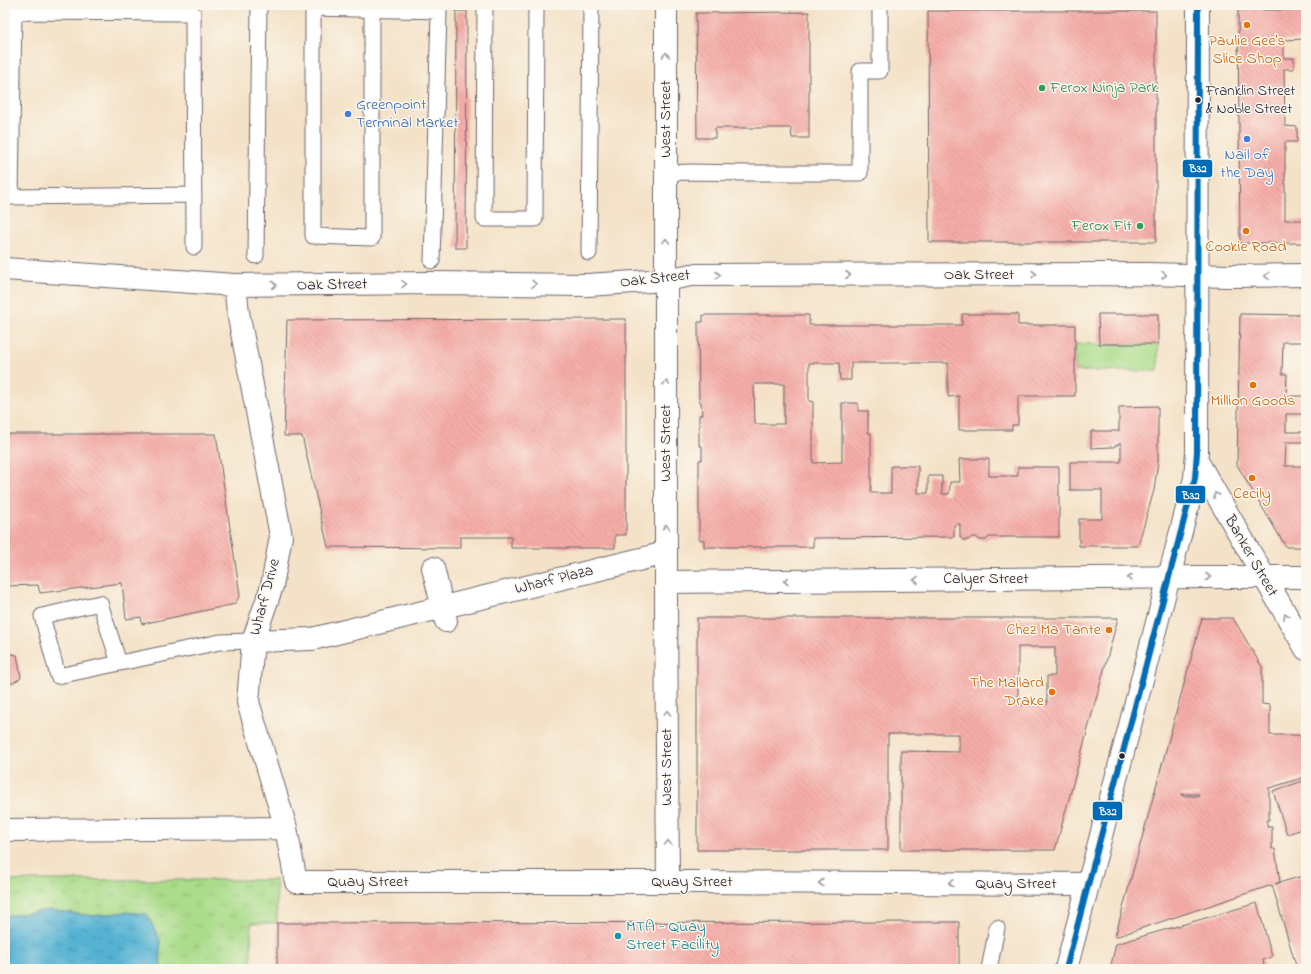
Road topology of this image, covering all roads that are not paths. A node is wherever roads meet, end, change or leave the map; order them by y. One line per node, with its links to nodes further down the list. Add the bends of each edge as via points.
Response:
1 (259, 5): 16 (lane)
2 (485, 5): 3 (lane, via 484,219 535,219)
3 (536, 5)
4 (591, 5): 15 (lane)
5 (666, 5): 12 (street, West Street, one-way to 5)
6 (880, 5): 12 (lane, via 880,71 860,71 860,173)
7 (1198, 5): 19 (street)
8 (439, 8): 11 (lane); 17 (lane)
9 (14, 9): 10 (lane); 13 (lane, via 11,196)
10 (155, 9): 13 (lane, via 193,13)
11 (372, 9): 11 (lane, via 314,8 313,236 372,238)
12 (666, 173): 21 (street, West Street, one-way to 12)
13 (194, 195): 14 (lane)
14 (194, 247)
15 (589, 253)
16 (256, 256)
17 (432, 261)
18 (5, 269): 22 (street, Oak Street)
19 (1198, 275): 20 (street, Oak Street, one-way to 19); 21 (street, Oak Street, one-way to 19, via 691,275); 23 (street)
20 (1306, 275)
21 (666, 280): 22 (street, Oak Street, one-way to 21, via 587,285); 24 (street, West Street, one-way to 21)
22 (235, 285): 31 (street, Wharf Drive, via 280,536 272,586)
23 (1196, 462): 26 (street, Banker Street, one-way to 23); 28 (street, via 1192,492)
24 (666, 552): 29 (street, West Street); 30 (street, Wharf Plaza)
25 (433, 568): 30 (street)
26 (1264, 577): 27 (street, Calyer Street); 28 (street, Calyer Street, one-way to 26); 32 (street, Banker Street, one-way to 26)
27 (1306, 577)
28 (1169, 578): 29 (street, Calyer Street, one-way to 29); 38 (street)
29 (666, 582): 37 (street, West Street, one-way to 29)
30 (444, 614): 31 (street, Wharf Plaza, via 312,639)
31 (253, 641): 33 (lane, via 220,642); 34 (street, Wharf Drive, via 248,702)
32 (1306, 649)
33 (119, 663): 33 (lane, via 58,676 42,616 100,603)
34 (286, 828): 35 (street); 36 (street, Wharf Drive)
35 (5, 830)
36 (296, 882): 37 (street, Quay Street)
37 (668, 882): 38 (street, Quay Street, one-way to 37)
38 (1088, 884): 41 (street)
39 (997, 928): 40 (lane)
40 (989, 969)
41 (1066, 969)

